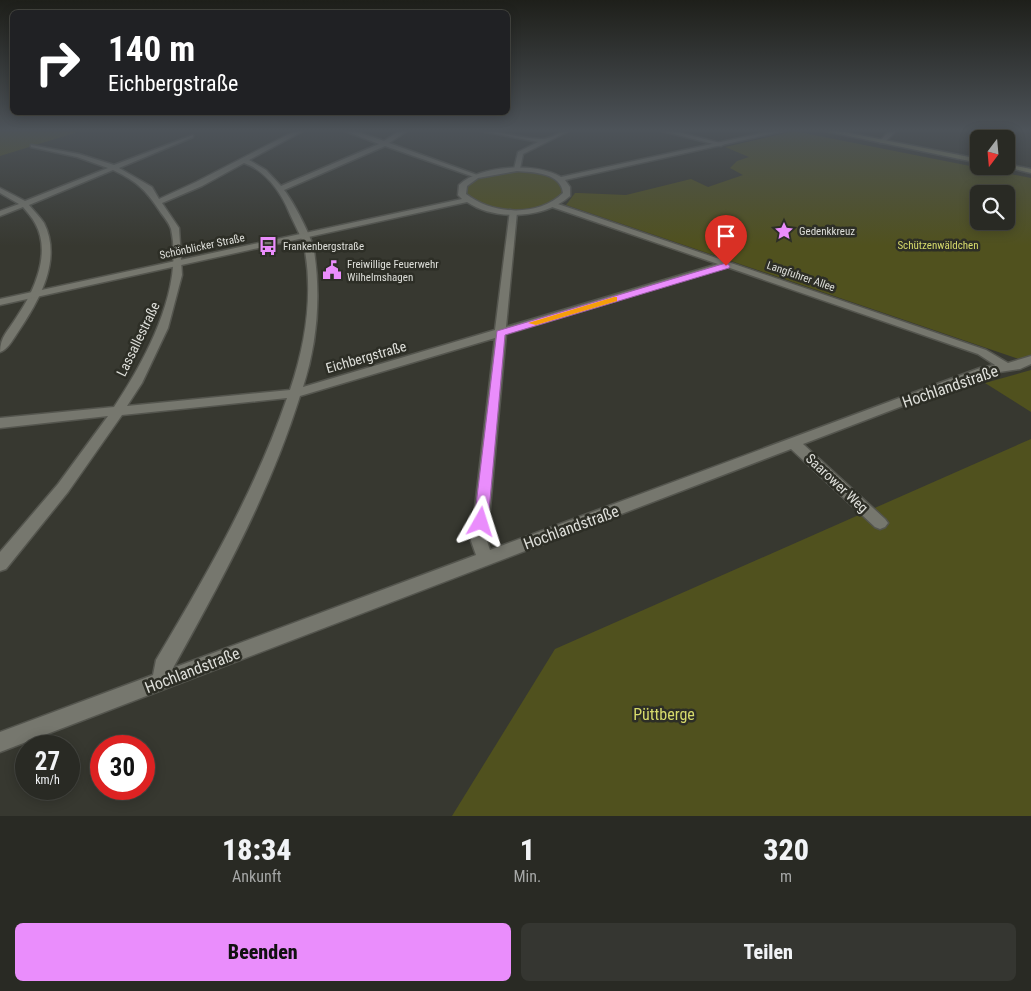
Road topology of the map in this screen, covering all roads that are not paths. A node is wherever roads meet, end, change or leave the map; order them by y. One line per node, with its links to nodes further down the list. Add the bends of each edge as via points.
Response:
1 (111, 169): 17 (street)
2 (116, 169): 16 (street, Lassallestraße, via 140,182)
3 (227, 169): 16 (street)
4 (258, 169): 13 (street)
5 (326, 169): 13 (street)
6 (456, 169): 11 (street)
7 (517, 169): 11 (street); 12 (street)
8 (606, 169): 12 (street)
9 (1018, 169): 10 (main road)
10 (1031, 172)
11 (476, 176): 15 (street, via 461,190)
12 (560, 179): 18 (street, via 567,194)
13 (280, 189): 21 (street)
14 (0, 190): 17 (street)
15 (466, 200): 19 (street, via 489,209); 21 (street, Schönblicker Straße)
16 (161, 201): 22 (street, Lassallestraße, via 177,235)
17 (24, 204): 20 (street); 24 (street, via 37,219 45,240 45,265)
18 (555, 205): 19 (street); 23 (street, Langfuhrer Allee)
19 (513, 212): 26 (street)
20 (0, 214)
21 (306, 235): 22 (street, Schönblicker Straße); 30 (street, via 312,264 313,301 309,344)
22 (180, 262): 24 (street, Schönblicker Straße); 31 (street, Lassallestraße, via 168,314)
23 (729, 264): 26 (street, Eichbergstraße); 29 (street, Langfuhrer Allee, via 982,352)
24 (36, 294): 25 (street, Schönblicker Straße); 27 (street)
25 (0, 302)
26 (500, 333): 30 (street, Eichbergstraße); 35 (street, via 479,540)
27 (0, 349)
28 (1031, 360): 29 (street, Hochlandstraße, via 1020,366)
29 (1006, 367): 33 (street, Hochlandstraße, via 984,372)
30 (297, 393): 31 (street, Eichbergstraße); 37 (street, via 260,491 163,667)
31 (118, 411): 32 (street, Eichbergstraße); 36 (street, Lassallestraße, via 76,473)
32 (0, 423)
33 (793, 443): 34 (street, Saarower Weg); 35 (street, Hochlandstraße)
34 (880, 522)
35 (485, 558): 37 (street, Hochlandstraße)
36 (0, 564)
37 (162, 681): 38 (street, Hochlandstraße)
38 (0, 742)

